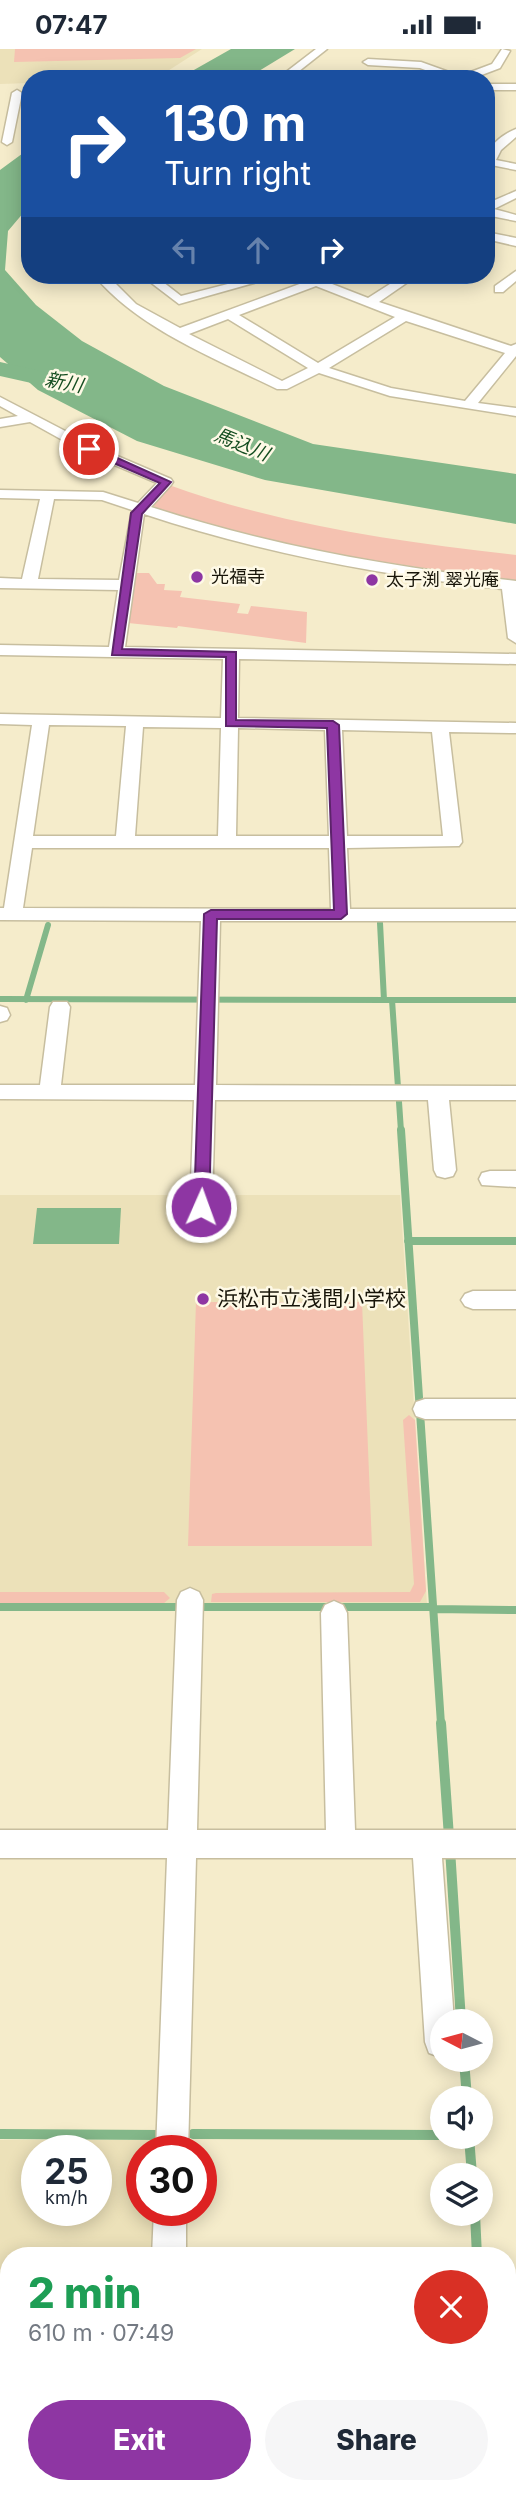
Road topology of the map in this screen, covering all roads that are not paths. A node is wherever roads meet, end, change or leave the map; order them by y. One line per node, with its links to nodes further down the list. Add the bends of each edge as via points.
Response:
1 (322, 49): 6 (street)
2 (373, 49): 5 (street)
3 (493, 50): 4 (street)
4 (510, 51): 8 (street, via 496,66)
5 (368, 66): 7 (street, via 421,65)
6 (294, 70)
7 (435, 70)
8 (485, 70)
9 (495, 89): 10 (street)
10 (516, 89)
11 (21, 91): 13 (street, via 11,91 16,125)
12 (516, 132): 14 (street)
13 (4, 142): 15 (street, via 18,142)
14 (495, 149)
15 (0, 152)
16 (495, 162): 17 (street)
17 (516, 167)
18 (516, 195): 19 (street)
19 (495, 206)
20 (495, 212): 21 (street)
21 (516, 218)
22 (495, 237): 23 (street)
23 (516, 242)
24 (516, 275): 33 (street)
25 (109, 284): 37 (street, via 132,307)
26 (159, 284): 32 (street, via 179,300)
27 (228, 284): 32 (street)
28 (244, 284): 32 (street)
29 (311, 284): 35 (street)
30 (321, 284): 34 (street)
31 (398, 284): 34 (street)
32 (233, 287)
33 (499, 289)
34 (370, 302): 36 (street)
35 (231, 315): 37 (street); 39 (street)
36 (405, 316): 38 (street); 39 (street)
37 (182, 333): 39 (street, via 282,386)
38 (514, 350): 41 (street)
39 (319, 368): 41 (street, via 377,387)
40 (0, 401): 43 (street)
41 (468, 406): 42 (street)
42 (516, 412)
43 (32, 418): 44 (street); 47 (street, via 101,455 166,482)
44 (0, 423)
45 (0, 494): 46 (street)
46 (48, 494): 47 (street, via 103,496); 49 (street)
47 (141, 509): 50 (street, via 136,513); 51 (street, via 314,557)
48 (0, 583): 49 (street)
49 (29, 583): 50 (street)
50 (126, 585): 54 (street)
51 (512, 586): 52 (street)
52 (516, 638)
53 (0, 650): 54 (street)
54 (116, 652): 55 (street)
55 (232, 654): 56 (street); 60 (street)
56 (516, 659)
57 (0, 719): 58 (street)
58 (41, 720): 59 (street); 64 (street)
59 (135, 722): 60 (street); 65 (street)
60 (230, 723): 61 (street); 66 (street)
61 (333, 725): 62 (street); 67 (street)
62 (440, 727): 63 (street); 67 (street, via 453,842)
63 (516, 728)
64 (23, 842): 65 (street); 68 (street)
65 (125, 842): 66 (street)
66 (227, 842): 67 (street)
67 (338, 842): 70 (street)
68 (6, 914): 69 (street)
69 (211, 914): 70 (street); 75 (street)
70 (341, 914): 71 (street)
71 (516, 915)
72 (60, 1007): 74 (street)
73 (0, 1092): 74 (street)
74 (50, 1092): 75 (street)
75 (205, 1092): 76 (street); 81 (street)
76 (438, 1093): 77 (street); 78 (street)
77 (516, 1093)
78 (445, 1170)
79 (490, 1178): 80 (street)
80 (516, 1179)
81 (201, 1207)
82 (473, 1300): 83 (street)
83 (516, 1300)
84 (425, 1409): 85 (street)
85 (516, 1409)
86 (190, 1600): 89 (street)
87 (334, 1613): 91 (street)
88 (0, 1844): 89 (street)
89 (182, 1844): 91 (street); 94 (street)
90 (516, 1844): 92 (street)
91 (341, 1845): 92 (street)
92 (442, 1845): 93 (street)
93 (440, 2009)
94 (173, 2135)
95 (170, 2226): 96 (street)
96 (169, 2247)

